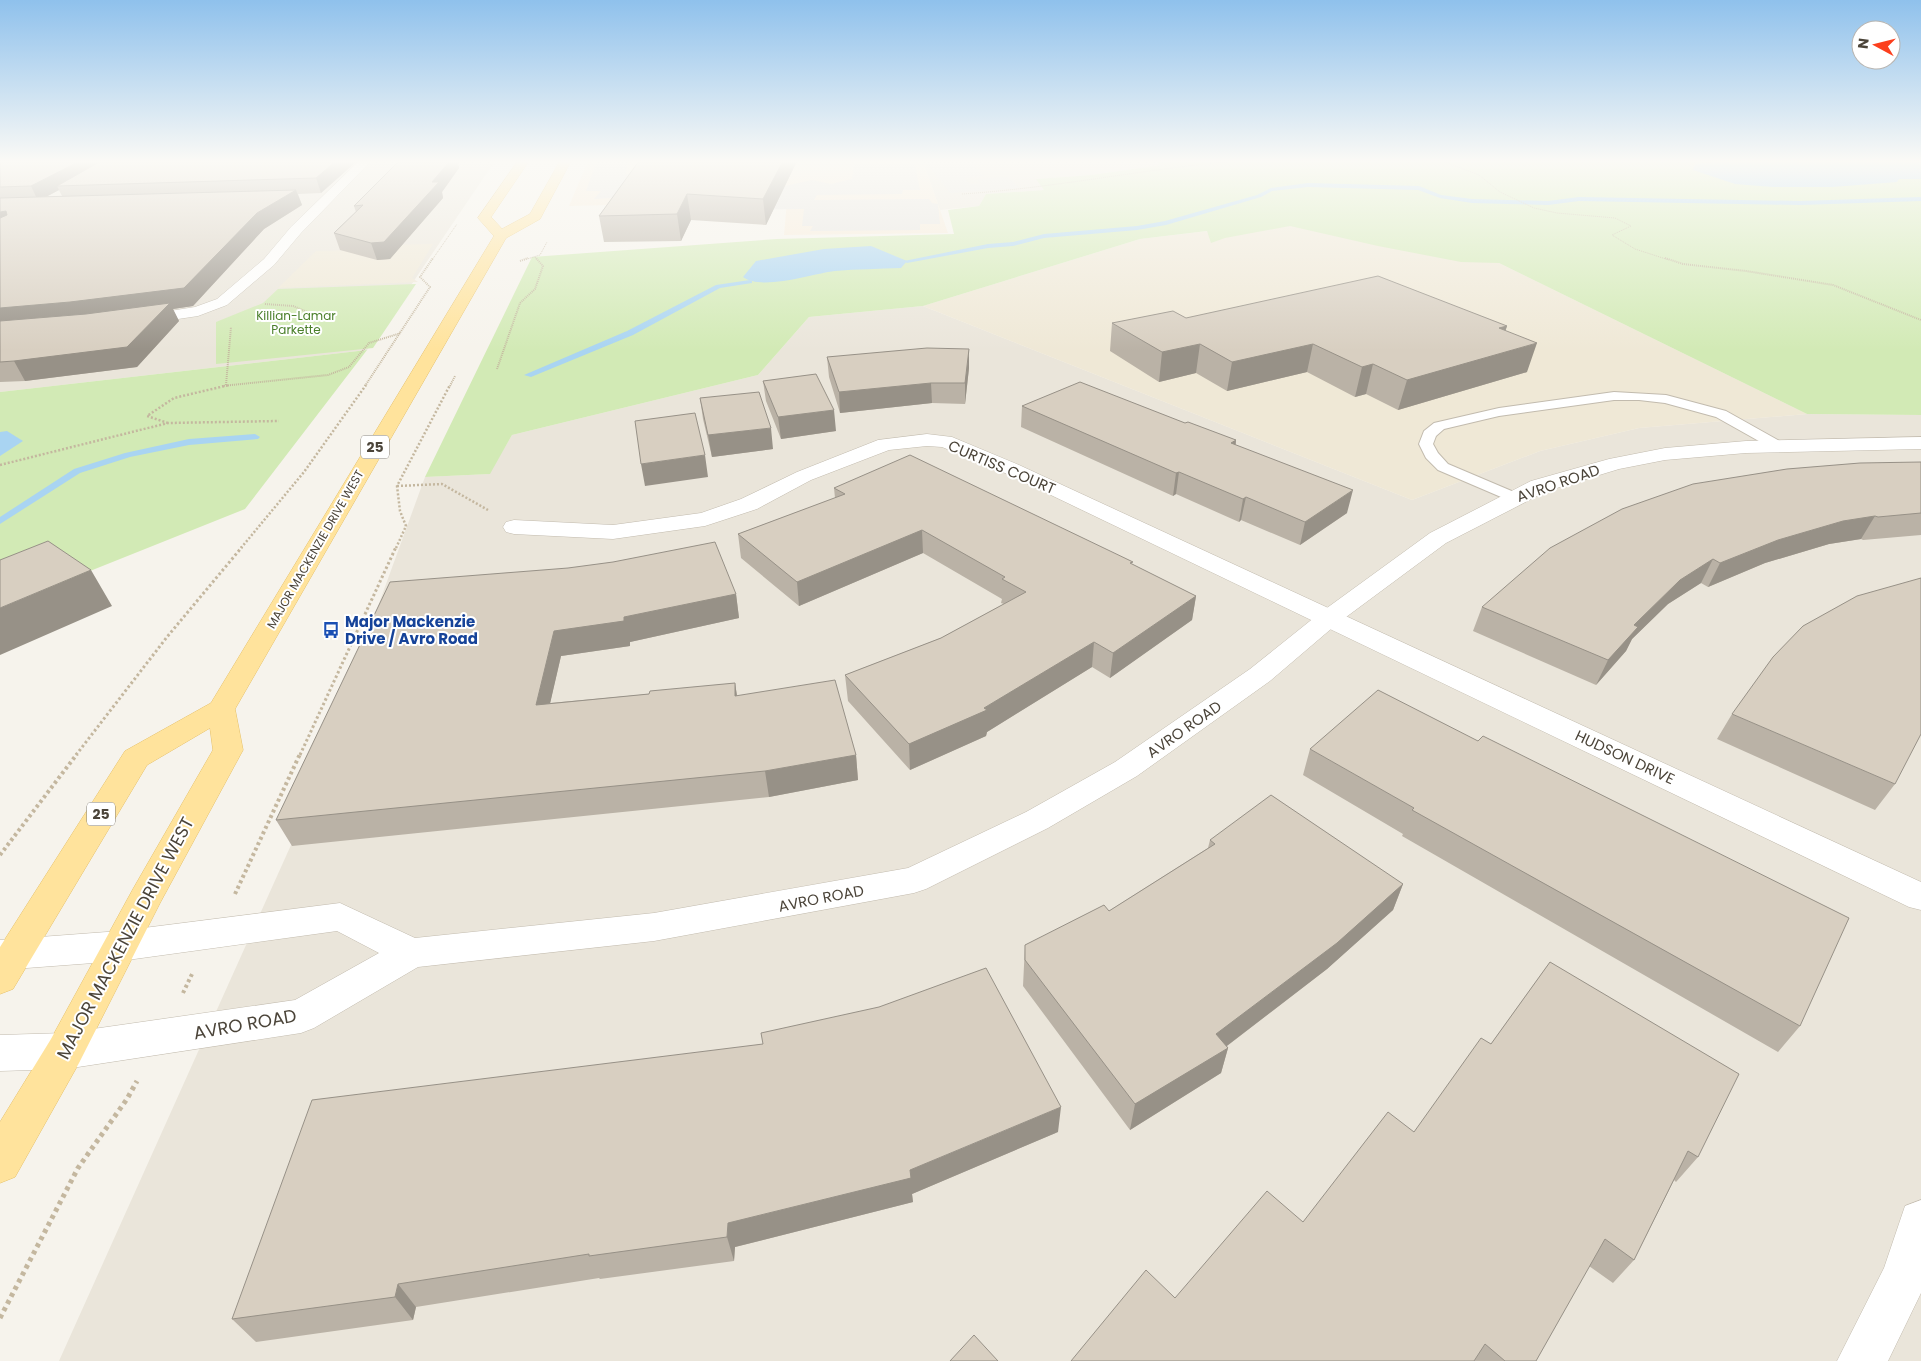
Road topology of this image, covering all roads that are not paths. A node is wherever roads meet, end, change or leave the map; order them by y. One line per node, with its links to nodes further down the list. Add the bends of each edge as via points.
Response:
1 (302, 225): 5 (street, via 269,262 222,302 198,311)
2 (491, 225): 4 (main road)
3 (520, 225): 4 (main road)
4 (501, 235): 11 (main road, MAJOR MACKENZIE DRIVE WEST / 25)
5 (122, 322)
6 (1921, 443): 7 (street, AVRO ROAD)
7 (1778, 446): 8 (street, AVRO ROAD, via 1665,454 1616,463 1540,486); 8 (lane, via 1721,414 1685,403 1639,396 1614,396 1500,412 1440,426 1429,434 1426,444 1430,455 1443,467)
8 (1515, 498): 10 (street, AVRO ROAD, via 1438,538)
9 (514, 527): 10 (street, CURTISS COURT, via 613,532 704,519 749,504 804,476 885,444 945,441)
10 (1329, 618): 12 (street, HUDSON DRIVE); 14 (street, AVRO ROAD, via 1260,676 1126,769 1037,820 914,880 654,927)
11 (221, 709): 13 (main road, MAJOR MACKENZIE DRIVE WEST, via 228,750); 15 (main road, MAJOR MACKENZIE DRIVE WEST / 25, via 136,758)
12 (1921, 897)
13 (120, 946): 14 (street, via 340,917); 15 (street); 16 (main road, MAJOR MACKENZIE DRIVE WEST)
14 (412, 953): 16 (street, AVRO ROAD, via 301,1016)
15 (5, 963)
16 (65, 1051): 17 (street, AVRO ROAD); 18 (main road, MAJOR MACKENZIE DRIVE WEST)
17 (0, 1053)
18 (0, 1162)
19 (1921, 1222): 20 (street, via 1905,1276)
20 (1862, 1361)

